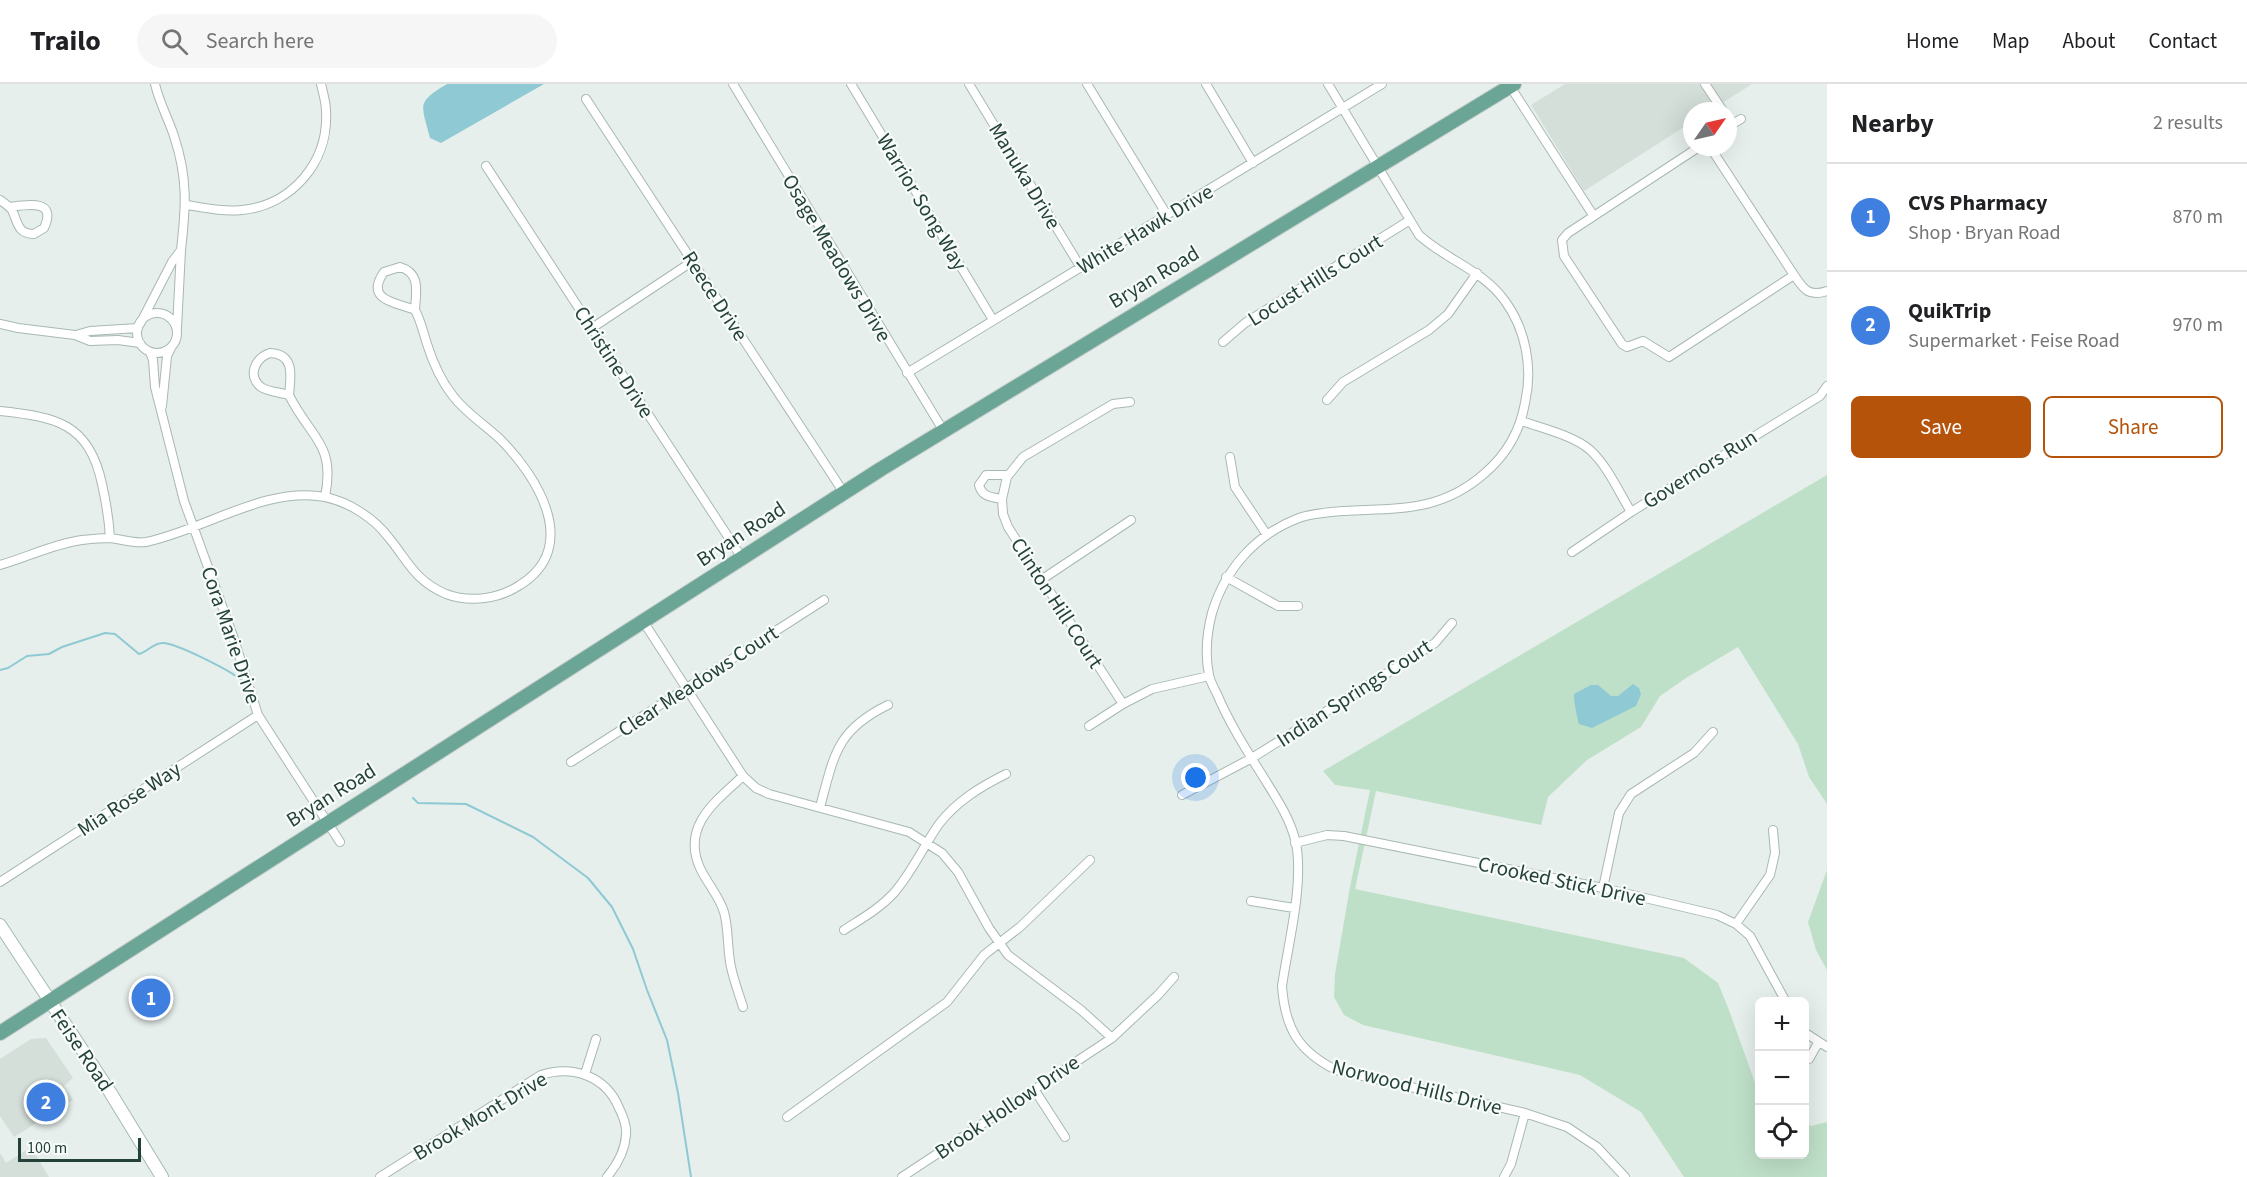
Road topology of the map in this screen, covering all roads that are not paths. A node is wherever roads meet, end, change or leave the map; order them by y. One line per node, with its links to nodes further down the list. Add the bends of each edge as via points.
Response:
1 (155, 84): 23 (street, via 179,154)
2 (321, 84): 23 (street, via 325,133 310,172 298,185 272,203 254,208 226,211)
3 (733, 84): 45 (street, Osage Meadows Drive)
4 (850, 84): 35 (street, Warrior Song Way)
5 (969, 84): 30 (street, Manuka Drive)
6 (1087, 84): 25 (street)
7 (1206, 84): 19 (street)
8 (1328, 84): 14 (street, Norwood Hills Drive)
9 (1382, 84): 14 (street, White Hawk Drive)
10 (1705, 84): 13 (street)
11 (1512, 85): 21 (main road, Bryan Road); 26 (street)
12 (586, 99): 29 (street, Reece Drive)
13 (1717, 102)
14 (1343, 108): 19 (street, White Hawk Drive); 21 (street, Norwood Hills Drive)
15 (1740, 119): 16 (street)
16 (1737, 120)
17 (1685, 156): 26 (street)
18 (1716, 156): 32 (street)
19 (1253, 163): 25 (street, White Hawk Drive)
20 (486, 166): 39 (street, Christine Drive)
21 (1378, 166): 27 (street, Norwood Hills Drive); 53 (main road, Bryan Road)
22 (0, 200): 24 (street)
23 (187, 205): 28 (street)
24 (10, 207): 24 (street, via 39,205 46,224 38,233 24,232)
25 (1167, 215): 30 (street, White Hawk Drive)
26 (1593, 215): 32 (street, via 1564,236 1562,252 1627,346 1643,341 1669,357)
27 (1410, 220): 31 (street, Norwood Hills Drive, via 1432,247); 41 (street, Locust Hills Court, via 1245,323)
28 (181, 250): 37 (street); 38 (street)
29 (693, 261): 39 (street); 56 (street, Reece Drive)
30 (1081, 268): 35 (street, White Hawk Drive)
31 (1477, 273): 48 (street, via 1448,314 1429,330 1343,382); 52 (street, Norwood Hills Drive, via 1505,301 1521,332 1529,386)
32 (1794, 275): 33 (street, via 1809,292)
33 (1827, 291)
34 (415, 310): 34 (street, via 417,284 413,274 400,267 384,272 379,282 384,300); 57 (street, via 444,383 515,457 539,493 552,529 545,562 519,586 497,595 472,599 447,594 418,576 389,537 366,516)
35 (993, 320): 45 (street, White Hawk Drive)
36 (0, 324): 40 (street)
37 (139, 326): 38 (street, via 148,316 159,313 170,318); 40 (street); 42 (street)
38 (177, 328): 43 (street, via 177,339)
39 (592, 328): 65 (street, Christine Drive)
40 (75, 335): 42 (street, via 90,341)
41 (1223, 342)
42 (140, 343): 44 (street)
43 (171, 348): 44 (street, via 159,353); 50 (street, Cora Marie Drive)
44 (150, 351): 50 (street, Cora Marie Drive)
45 (907, 373): 53 (street, Osage Meadows Drive)
46 (1827, 386): 59 (street, Governors Run, via 1820,396)
47 (289, 395): 47 (street, via 290,364 281,355 264,355 255,364 257,383 267,390); 57 (street, via 327,458)
48 (1327, 400)
49 (1131, 402): 55 (street, Clinton Hill Court, via 1113,404 1023,457)
50 (162, 410): 61 (street, Cora Marie Drive, via 171,457)
51 (0, 411): 63 (street, via 65,426 88,443 98,463)
52 (1522, 421): 59 (street, via 1590,449); 62 (street, Norwood Hills Drive, via 1500,460 1456,494 1416,507 1309,515)
53 (943, 430): 56 (main road, Bryan Road)
54 (1230, 457): 62 (street, via 1235,487)
55 (1008, 476): 58 (street, Clinton Hill Court); 58 (street, via 986,475 979,485 987,496)
56 (844, 493): 65 (main road, Bryan Road)
57 (325, 497): 61 (street, via 266,500)
58 (1002, 499): 68 (street, Clinton Hill Court, via 1004,521)
59 (1631, 512): 64 (street, Governors Run)
60 (1131, 520): 68 (street)
61 (194, 528): 63 (street, via 143,542); 77 (street, Cora Marie Drive)
62 (1267, 535): 67 (street, Norwood Hills Drive, via 1245,553)
63 (110, 538): 66 (street, via 63,543)
64 (1572, 552)
65 (742, 558): 71 (main road, Bryan Road)
66 (0, 565)
67 (1226, 577): 70 (street, via 1278,606); 73 (street, Norwood Hills Drive, via 1211,615)
68 (1041, 580): 75 (street, Clinton Hill Court)
69 (824, 600): 74 (street, Clear Meadows Court)
70 (1298, 606)
71 (643, 621): 74 (street); 86 (main road, Bryan Road)
72 (1452, 623): 80 (street, Indian Springs Court, via 1435,644)
73 (1209, 676): 75 (street, via 1152,689); 80 (street, Norwood Hills Drive, via 1224,712)
74 (687, 688): 81 (street, Clear Meadows Court); 83 (street)
75 (1123, 704): 78 (street)
76 (888, 705): 85 (street, via 854,725 841,743)
77 (258, 715): 86 (street, Cora Marie Drive); 92 (street, Mia Rose Way)
78 (1089, 726)
79 (1713, 732): 93 (street, via 1694,753 1631,794 1624,803)
80 (1252, 758): 84 (street, Indian Springs Court); 90 (street, Norwood Hills Drive, via 1281,804)
81 (572, 762)
82 (1006, 774): 89 (street, via 970,794 953,809)
83 (743, 776): 85 (street, via 769,794); 103 (street, via 705,813 695,844 700,869 723,912 731,967)
84 (1182, 795)
85 (820, 807): 89 (street, via 909,832)
86 (327, 823): 88 (street, Cora Marie Drive); 102 (main road, Bryan Road)
87 (1773, 830): 96 (street, via 1775,853 1770,875)
88 (340, 842)
89 (928, 843): 98 (street, via 890,897); 99 (street, via 958,872)
90 (1295, 843): 93 (street, Crooked Stick Drive, via 1327,835 1344,836); 95 (street, Norwood Hills Drive, via 1299,872)
91 (1090, 860): 99 (street)
92 (0, 882)
93 (1603, 888): 96 (street, Crooked Stick Drive, via 1717,915)
94 (1251, 902): 95 (street)
95 (1294, 908): 112 (street, Norwood Hills Drive, via 1282,986 1283,1005 1308,1053 1336,1070)
96 (1736, 924): 101 (street, Crooked Stick Drive, via 1750,936)
97 (0, 925): 102 (main road, Feise Road)
98 (844, 930)
99 (999, 943): 106 (street, via 1018,965); 113 (street, via 984,955 947,1002)
100 (1174, 976): 106 (street, Brook Hollow Drive)
101 (1783, 997)
102 (49, 1000): 104 (main road, Bryan Road); 115 (main road, Feise Road)
103 (743, 1007)
104 (0, 1033)
105 (1809, 1035): 108 (street)
106 (1112, 1038): 111 (street, Brook Hollow Drive)
107 (596, 1039): 110 (street)
108 (1823, 1045): 109 (street)
109 (1809, 1059)
110 (585, 1074): 116 (street, Brook Mont Drive, via 570,1070 542,1075); 117 (street, Brook Mont Drive, via 600,1081 615,1097 627,1132 624,1147)
111 (1034, 1089): 114 (street); 118 (street, Brook Hollow Drive)
112 (1525, 1113): 119 (street); 120 (street, Norwood Hills Drive, via 1567,1128 1588,1141)
113 (787, 1117)
114 (1065, 1137)
115 (162, 1177)
116 (380, 1177)
117 (607, 1177)
118 (902, 1177)
119 (1504, 1177)
120 (1625, 1177)

